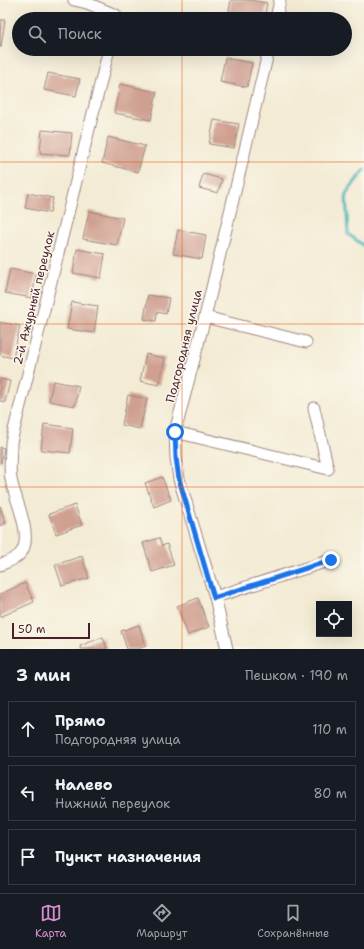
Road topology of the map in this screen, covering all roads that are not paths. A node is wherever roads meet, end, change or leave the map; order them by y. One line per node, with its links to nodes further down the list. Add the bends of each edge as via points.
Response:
1 (74, 0): 3 (street)
2 (280, 0): 4 (street)
3 (109, 12)
4 (277, 12)
5 (107, 56): 12 (street, 2-й Ажурный переулок, via 11,442 10,478 25,532 26,545 20,555)
6 (267, 56): 7 (street, Подгородняя улица)
7 (205, 317): 8 (street); 10 (street, Подгородняя улица)
8 (306, 342)
9 (314, 408): 10 (street, via 328,468)
10 (175, 432): 13 (street, Подгородняя улица, via 179,479)
11 (331, 560): 13 (street)
12 (0, 565)
13 (214, 598): 14 (street, Подгородняя улица)
14 (227, 649)

